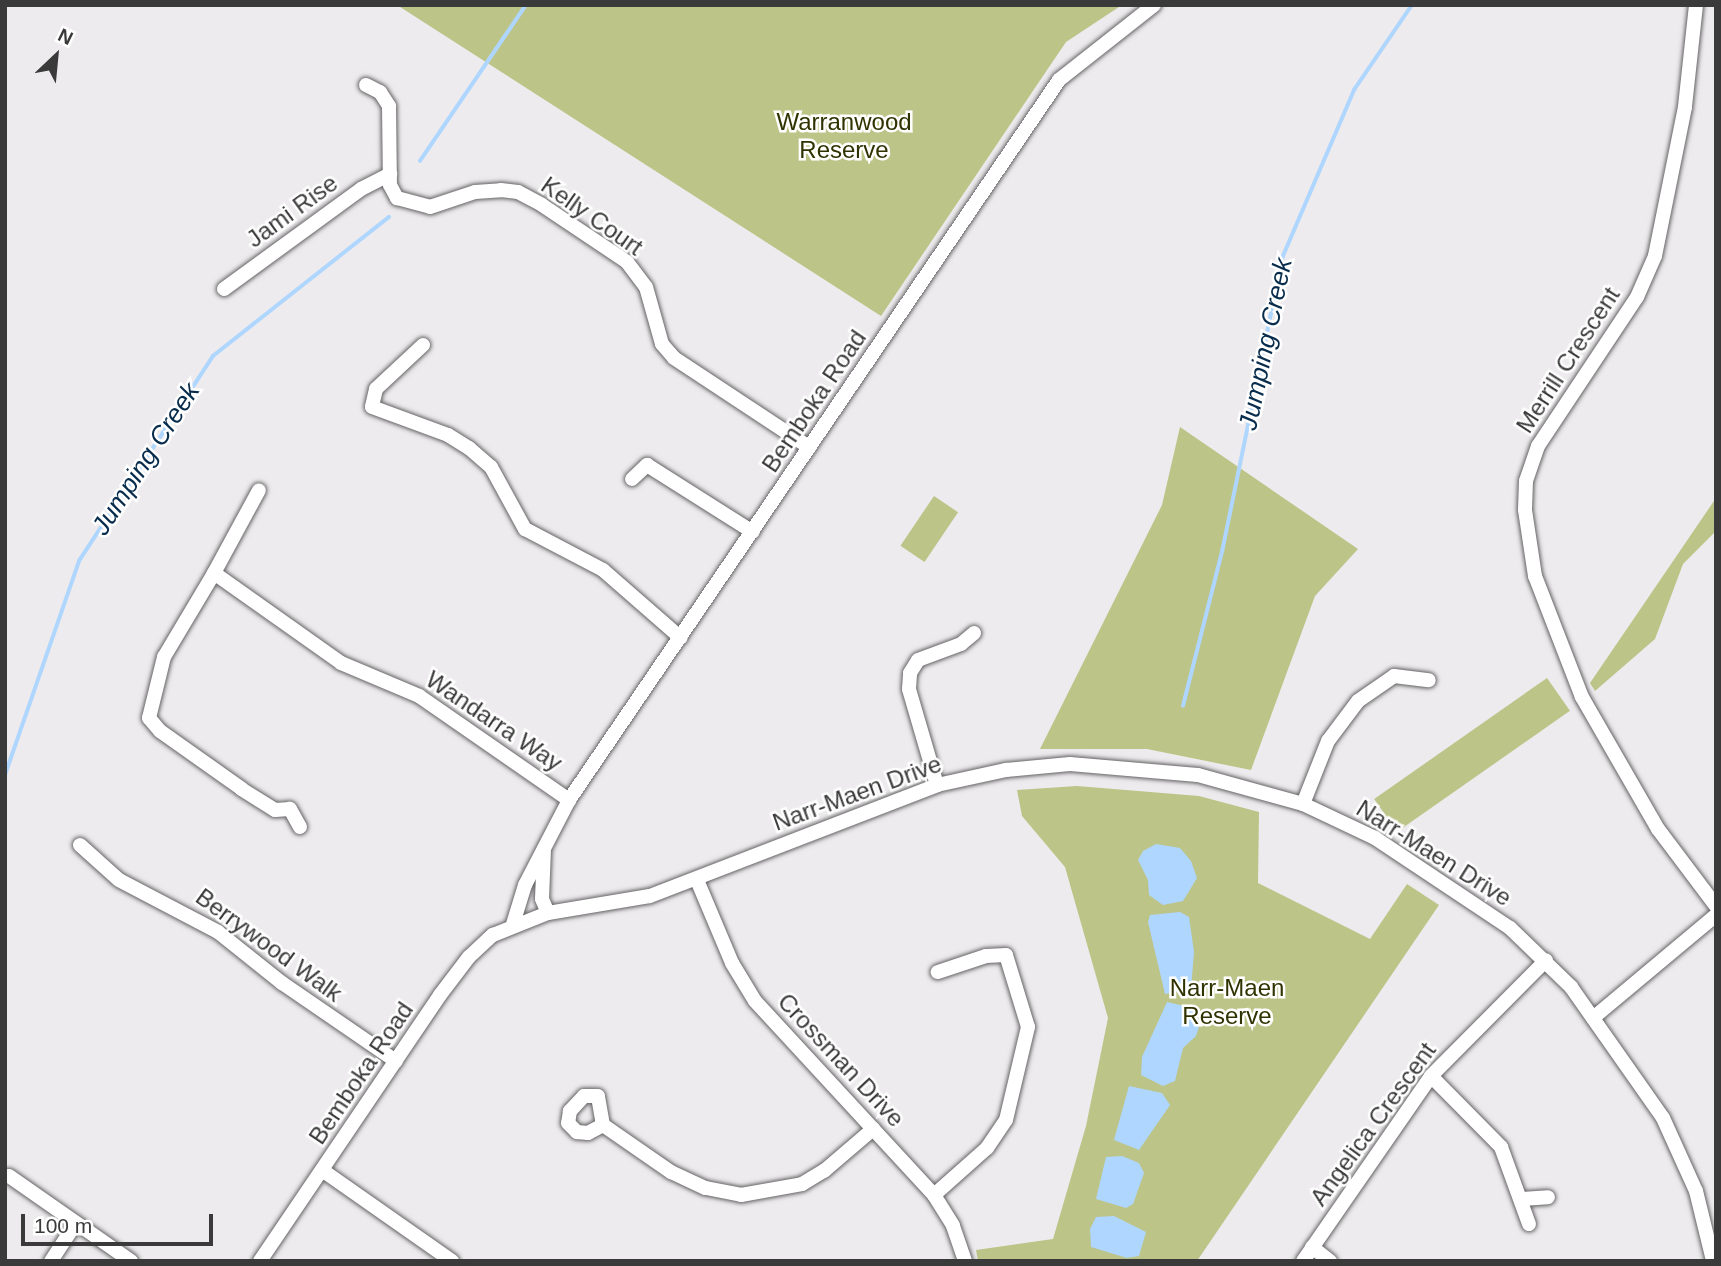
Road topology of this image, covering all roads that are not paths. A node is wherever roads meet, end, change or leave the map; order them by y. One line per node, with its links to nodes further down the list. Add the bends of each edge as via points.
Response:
1 (1696, 5): 22 (street, Merrill Crescent, via 1685,107 1655,256 1637,297 1538,446 1526,481 1525,510 1535,576 1582,697 1658,829)
2 (1153, 8): 7 (street, Bemboka Road, via 1059,80)
3 (366, 85): 4 (street, Kelly Court, via 380,92 389,106)
4 (390, 174): 5 (street, Jami Rise, via 361,189); 7 (street, Kelly Court, via 397,198 412,206 430,207 475,192 501,190 518,192 542,205 627,262 646,287 662,344 674,358)
5 (224, 289)
6 (423, 345): 13 (street, via 376,389 372,407 448,435 469,448 491,467 525,528 603,570)
7 (809, 447): 10 (street, Bemboka Road)
8 (632, 479): 10 (street, via 647,465)
9 (259, 490): 11 (street)
10 (753, 532): 13 (street, Bemboka Road)
11 (214, 573): 16 (street, Wandarra Way, via 341,663 419,696); 18 (street, via 164,657 149,718 160,731 242,789 275,810 290,809)
12 (974, 633): 15 (street, via 961,644 918,660 910,673 909,688)
13 (681, 638): 16 (street, Bemboka Road)
14 (1429, 680): 17 (street, via 1394,676 1358,701 1328,741)
15 (937, 785): 17 (street, Narr-Maen Drive, via 1006,770 1115,765 1198,775); 21 (street, Narr-Maen Drive)
16 (569, 800): 19 (street, Bemboka Road)
17 (1303, 804): 26 (street, Narr-Maen Drive, via 1402,855 1510,928)
18 (300, 827)
19 (544, 844): 23 (street, Bemboka Road, via 542,899); 25 (street, Bemboka Road)
20 (80, 845): 29 (street, Berrywood Walk, via 119,880 218,932 282,984)
21 (697, 880): 23 (street, Narr-Maen Drive, via 619,903); 32 (street, Crossman Drive, via 732,963 755,1001)
22 (1716, 906)
23 (548, 913): 25 (street, Bemboka Road)
24 (1716, 915): 28 (street)
25 (513, 924): 29 (street, Bemboka Road, via 469,957)
26 (1546, 960): 28 (street, Narr-Maen Drive); 30 (street, Angelica Crescent)
27 (938, 972): 35 (street, via 986,956 1006,955 1028,1027 1006,1120 986,1148)
28 (1593, 1017): 48 (street, Narr-Maen Drive, via 1672,1135 1696,1191)
29 (396, 1061): 33 (street, Bemboka Road)
30 (1431, 1076): 37 (street, via 1494,1137); 40 (street, Angelica Crescent)
31 (603, 1125): 32 (street, via 671,1172 706,1188 741,1195 802,1184)
32 (873, 1129): 35 (street, Crossman Drive)
33 (322, 1170): 43 (street, Bemboka Road); 44 (street)
34 (9, 1176): 38 (street)
35 (934, 1195): 45 (street, Crossman Drive, via 953,1226)
36 (1548, 1196): 37 (street)
37 (1522, 1199): 39 (street)
38 (76, 1223): 41 (street); 42 (street)
39 (1529, 1224)
40 (1311, 1247): 46 (street, Angelica Crescent); 47 (street)
41 (51, 1261)
42 (131, 1261)
43 (260, 1261)
44 (452, 1261)
45 (965, 1261)
46 (1303, 1261)
47 (1330, 1261)
48 (1713, 1261)

